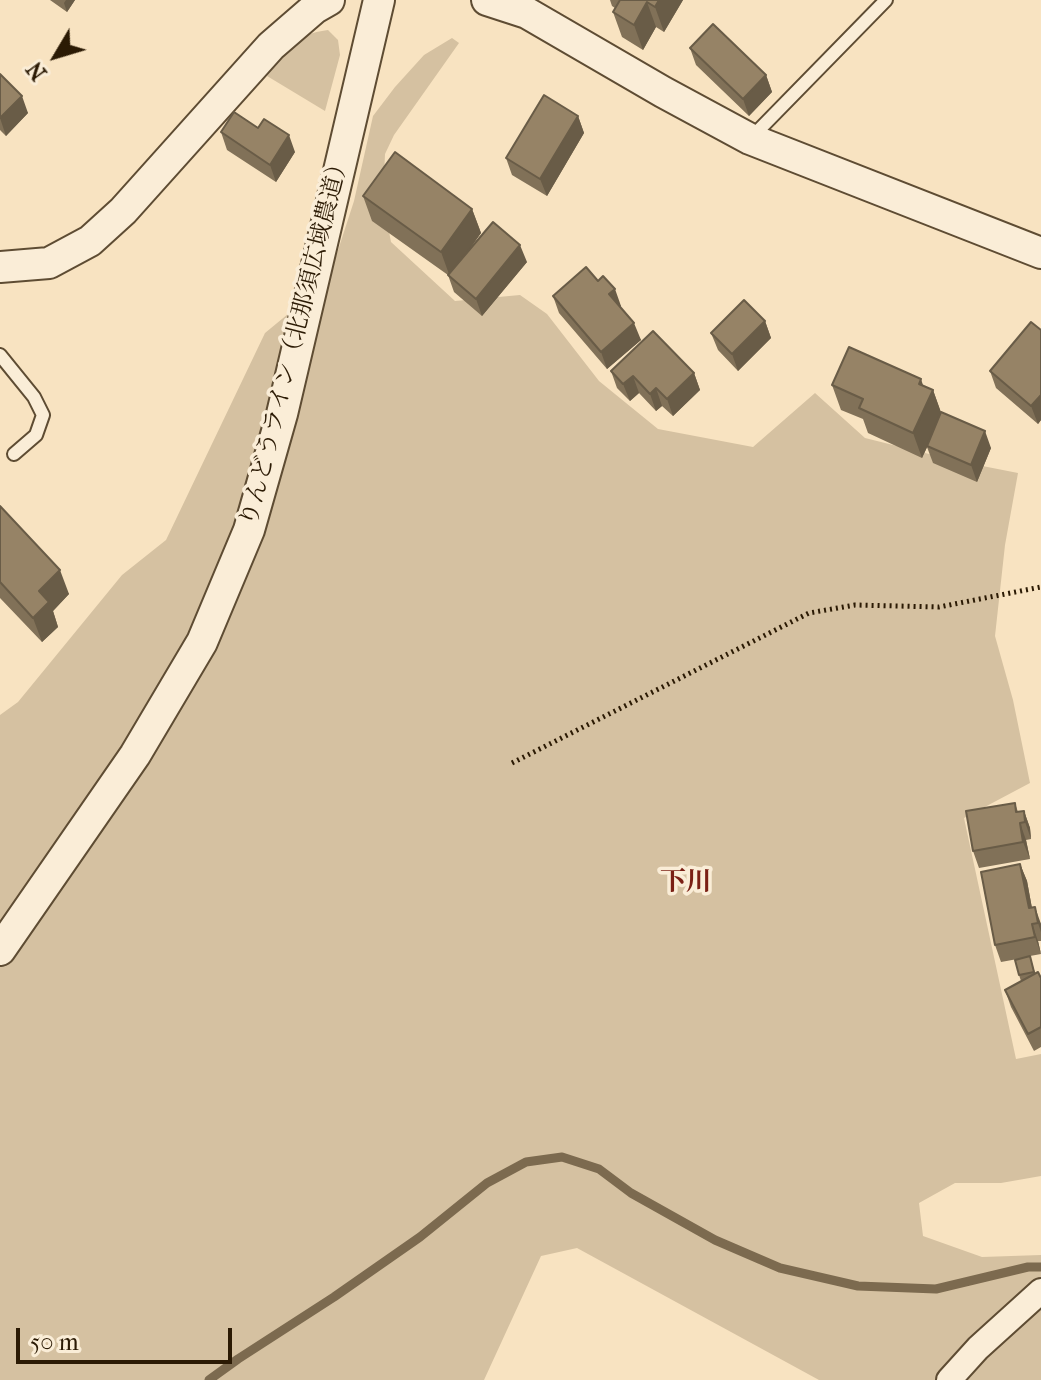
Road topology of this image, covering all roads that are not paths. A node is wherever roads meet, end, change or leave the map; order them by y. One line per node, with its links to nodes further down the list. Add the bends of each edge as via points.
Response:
1 (329, 0): 7 (street, via 271,46 90,241 49,263)
2 (379, 0): 10 (street, りんどうライン（北那須広域農道）, via 282,414 249,530 202,642 135,755)
3 (487, 0): 5 (street, via 530,10)
4 (886, 0): 5 (lane)
5 (750, 139): 6 (street)
6 (1041, 253)
7 (0, 267)
8 (0, 355): 9 (lane, via 43,415 36,435)
9 (14, 454)
10 (0, 950)
11 (1041, 1291): 12 (street)
12 (949, 1380)

